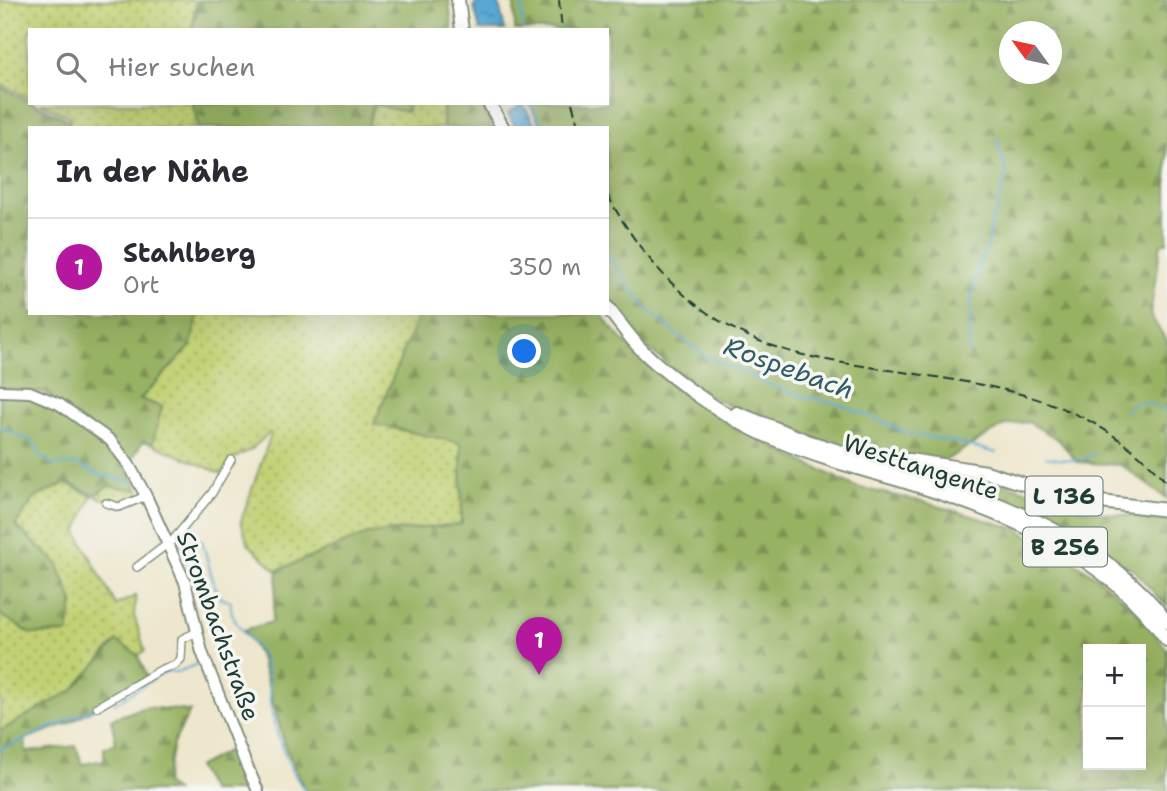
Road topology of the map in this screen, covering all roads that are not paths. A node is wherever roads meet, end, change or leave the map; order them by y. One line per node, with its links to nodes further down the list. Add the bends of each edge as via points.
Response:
1 (458, 0): 2 (main road)
2 (462, 28)
3 (490, 105): 4 (main road)
4 (502, 126)
5 (609, 310): 7 (main road, Westtangente / B 256, via 638,346)
6 (0, 391): 12 (main road, Strombachstraße, via 44,396 81,418 110,439)
7 (714, 405): 9 (main road, Westtangente / B 256); 10 (main road, Westtangente / B 256, via 764,435)
8 (231, 460): 15 (street, via 212,493)
9 (887, 466): 10 (main road); 11 (main road, Westtangente / B 256)
10 (869, 471): 11 (main road, Westtangente / B 256)
11 (906, 471): 14 (main road, L 136, via 986,472 1068,498); 17 (main road, Westtangente / B 256, via 1000,505 1072,539 1125,576); 19 (main road, Westtangente / B 256, via 1081,556 1117,583)
12 (146, 496): 13 (street, via 118,507); 15 (main road, Strombachstraße)
13 (106, 503)
14 (1167, 510)
15 (167, 542): 16 (street); 18 (main road, Strombachstraße, via 185,582)
16 (136, 567)
17 (1167, 622)
18 (197, 632): 20 (street, via 182,639 181,659 175,665); 21 (main road, Strombachstraße)
19 (1167, 640)
20 (97, 707)
21 (258, 791)

